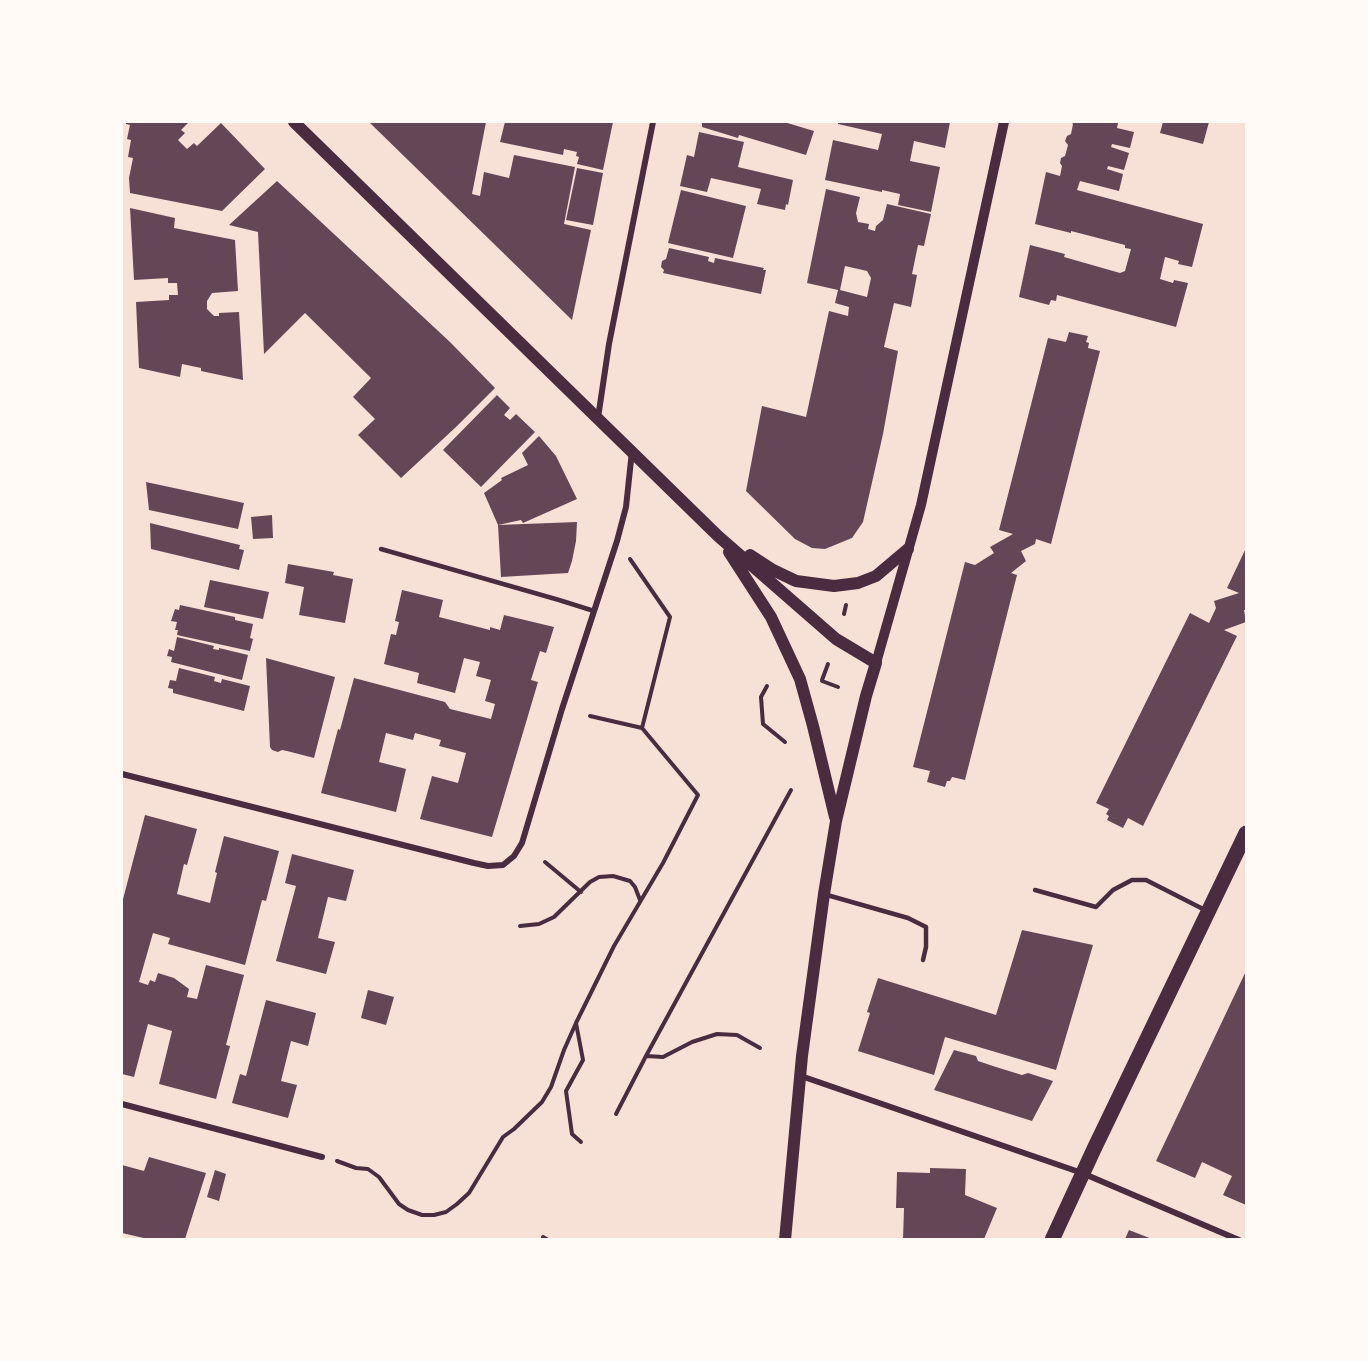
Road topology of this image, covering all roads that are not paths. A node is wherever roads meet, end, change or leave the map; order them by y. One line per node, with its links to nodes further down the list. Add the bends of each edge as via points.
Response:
1 (294, 122): 4 (main road)
2 (653, 122): 4 (street)
3 (1004, 122): 8 (street, via 921,506)
4 (598, 418): 5 (main road)
5 (632, 451): 6 (main road); 9 (street, via 626,507)
6 (718, 536): 8 (main road, via 796,580 834,586 876,576); 10 (main road, via 836,639); 12 (main road, via 771,617 800,679)
7 (381, 549): 9 (lane)
8 (908, 549): 10 (street)
9 (594, 611): 11 (street, via 522,843 503,865 474,863)
10 (876, 663): 12 (main road)
11 (122, 774)
12 (836, 821): 15 (main road)
13 (1246, 833): 16 (main road)
14 (1035, 890): 16 (lane, via 1096,907 1113,890 1132,880 1146,880)
15 (824, 894): 17 (lane, via 908,918 926,927); 18 (main road)
16 (1208, 912): 21 (main road)
17 (923, 960)
18 (800, 1076): 21 (street); 22 (main road)
19 (122, 1104): 20 (street)
20 (322, 1157)
21 (1082, 1173): 23 (main road); 24 (street)
22 (785, 1239)
23 (1052, 1239)
24 (1239, 1239)

